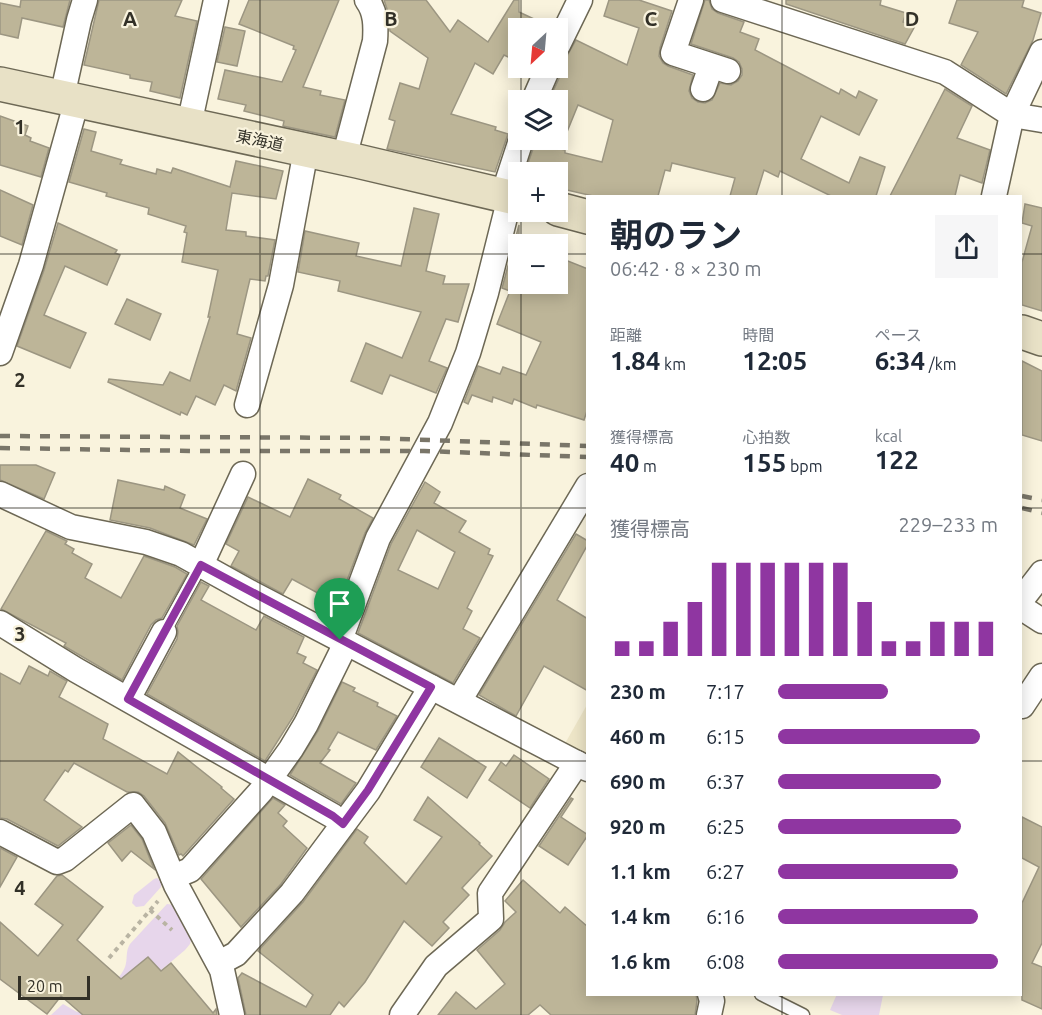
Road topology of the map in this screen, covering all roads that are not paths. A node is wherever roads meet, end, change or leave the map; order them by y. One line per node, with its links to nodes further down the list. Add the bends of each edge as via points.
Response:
1 (85, 0): 11 (street)
2 (216, 0): 14 (street)
3 (367, 0): 16 (street, via 376,22 375,41)
4 (580, 0): 7 (street)
5 (691, 0): 10 (street, via 673,53 720,68)
6 (723, 0): 12 (street, via 945,72)
7 (568, 25)
8 (1042, 52): 12 (street)
9 (0, 84): 11 (main road, 東海道)
10 (703, 89)
11 (70, 99): 14 (main road, 東海道); 24 (street, via 31,265)
12 (1012, 115): 13 (street); 17 (street)
13 (1042, 120)
14 (189, 125): 15 (main road, 東海道)
15 (306, 150): 16 (main road, 東海道); 25 (street, via 281,285)
16 (344, 158): 18 (main road, 東海道)
17 (994, 195)
18 (508, 197)
19 (508, 205): 36 (street, via 464,364 440,423 378,538)
20 (568, 212): 21 (main road)
21 (586, 216)
22 (1022, 332): 23 (main road)
23 (1042, 339)
24 (0, 353)
25 (247, 405)
26 (243, 474): 29 (street)
27 (586, 489): 40 (street)
28 (0, 494): 29 (street, via 71,527 164,547)
29 (201, 565): 35 (lane); 36 (street)
30 (1042, 573): 31 (street)
31 (1022, 599)
32 (1022, 608): 33 (street)
33 (1042, 621)
34 (0, 623): 39 (street)
35 (164, 632): 39 (street)
36 (343, 641): 38 (street); 43 (street, via 299,737)
37 (1042, 676): 41 (street)
38 (431, 687): 40 (street); 44 (street)
39 (128, 699): 43 (street)
40 (459, 701): 42 (street)
41 (1022, 706)
42 (583, 766): 51 (street, via 490,893 491,919 436,966)
43 (270, 780): 44 (street); 46 (street, via 190,870)
44 (343, 824): 47 (street, via 292,892 236,954)
45 (0, 832): 46 (street, via 57,862 133,805 154,832)
46 (175, 881): 47 (street)
47 (219, 963): 50 (street)
48 (711, 996): 52 (street)
49 (765, 996): 53 (lane)
50 (232, 1015)
51 (402, 1015)
52 (709, 1015)
53 (803, 1015)

